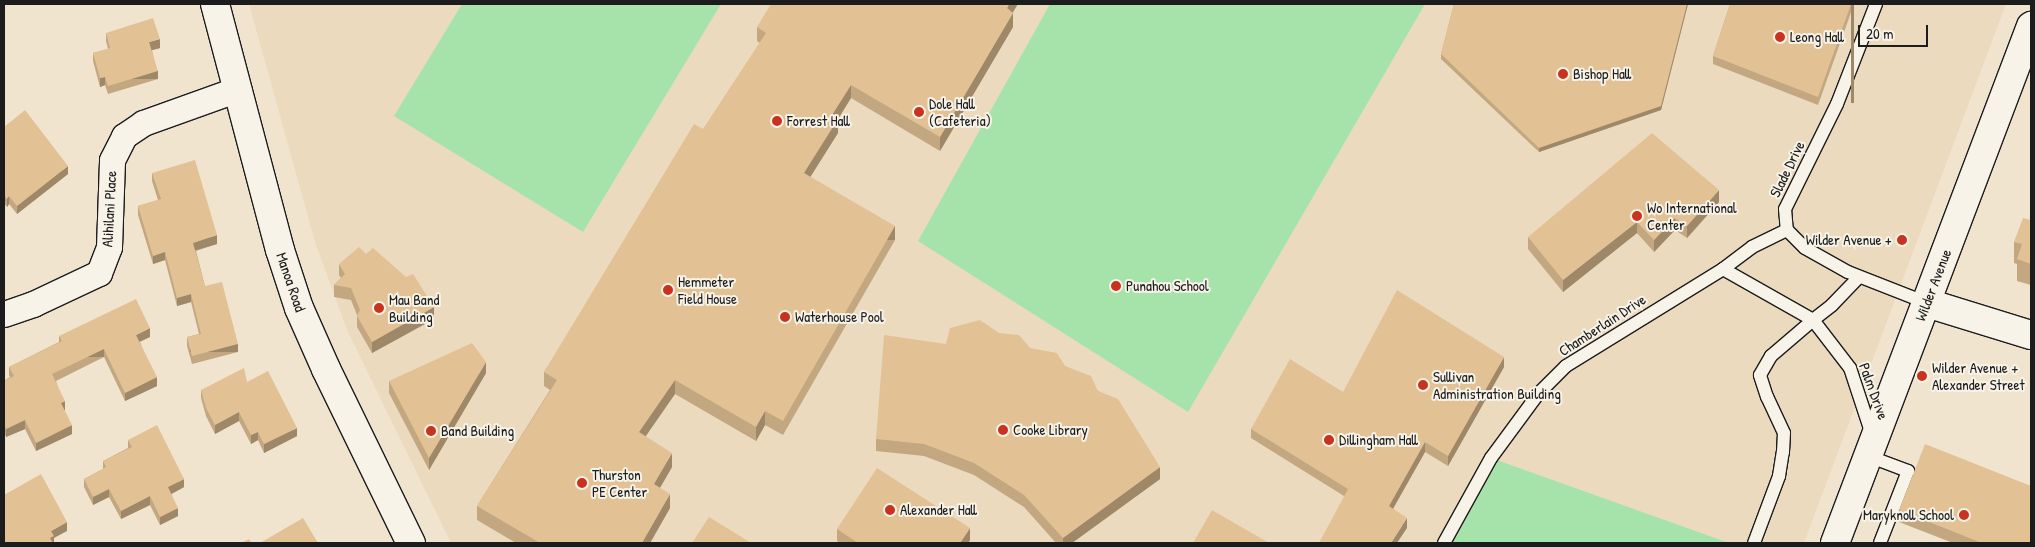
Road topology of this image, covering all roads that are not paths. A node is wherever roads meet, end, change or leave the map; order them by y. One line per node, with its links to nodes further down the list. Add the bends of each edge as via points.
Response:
1 (215, 4): 4 (street, Manoa Road)
2 (1876, 4): 5 (lane, Slade Drive, via 1837,104 1786,209)
3 (2031, 26): 8 (street, Wilder Avenue)
4 (238, 89): 9 (street, Alihilani Place, via 143,122 124,136 112,160 110,247 99,273); 13 (street, Manoa Road, via 280,250 299,308)
5 (1787, 230): 6 (lane, Chamberlain Drive, via 1752,247); 7 (lane, via 1805,248)
6 (1723, 269): 10 (lane); 14 (lane, Chamberlain Drive, via 1566,366 1539,393 1490,458)
7 (1859, 277): 8 (lane); 10 (lane)
8 (1927, 303): 11 (street); 12 (street, Wilder Avenue)
9 (4, 314)
10 (1813, 320): 12 (lane, Palm Drive, via 1850,368); 15 (lane, via 1771,356 1760,375 1784,433 1779,476)
11 (2031, 334)
12 (1871, 448): 16 (street, Wilder Avenue); 17 (lane, via 1908,471)
13 (411, 543)
14 (1444, 543)
15 (1754, 543)
16 (1835, 543)
17 (1880, 543)

